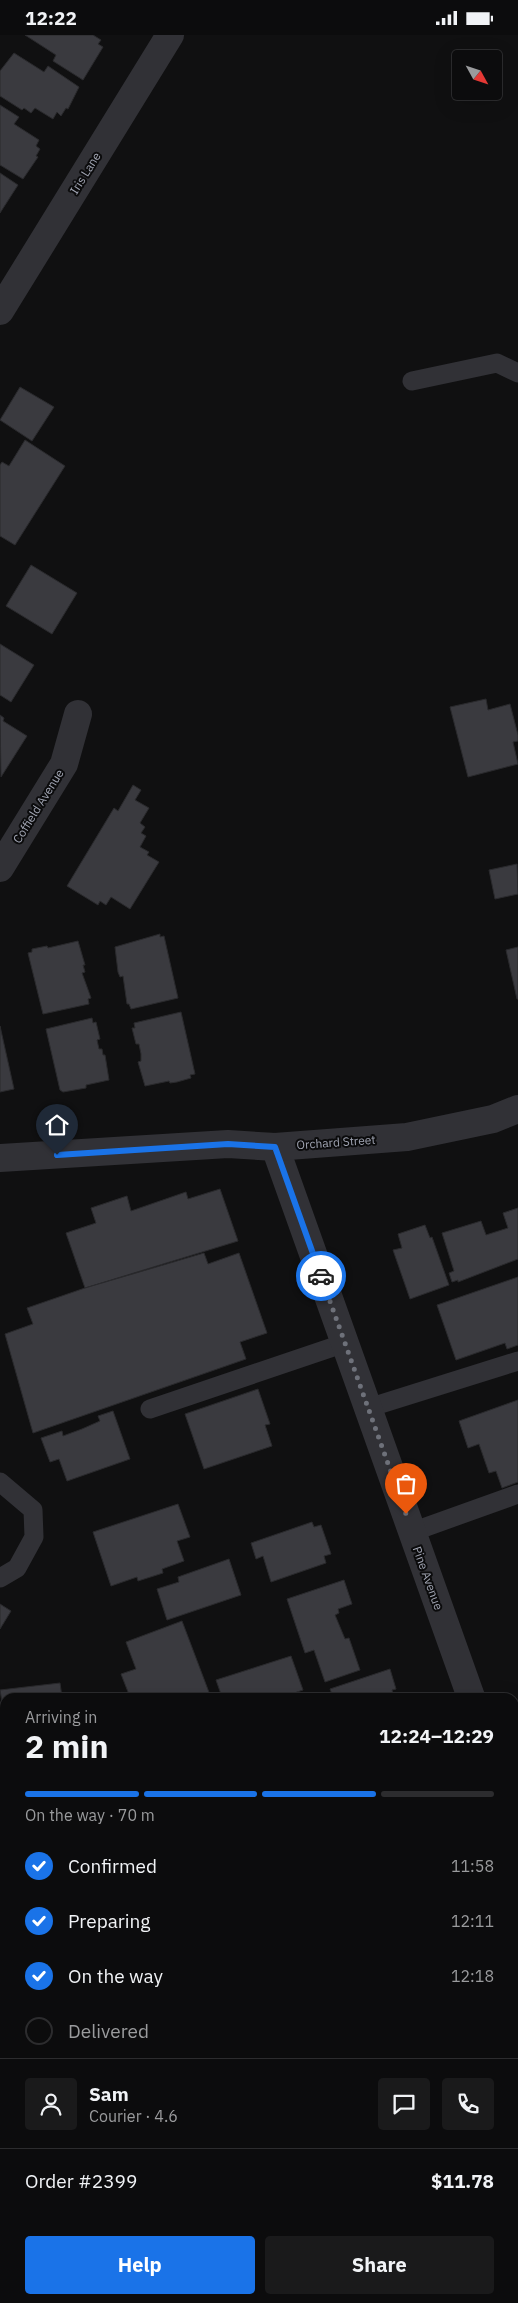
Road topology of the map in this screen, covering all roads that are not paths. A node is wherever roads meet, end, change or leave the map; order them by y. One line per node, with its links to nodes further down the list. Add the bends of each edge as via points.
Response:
1 (170, 35): 2 (street, Iris Lane)
2 (0, 311)
3 (518, 373): 4 (lane, via 497,363)
4 (412, 381)
5 (78, 714): 6 (street, Coffield Avenue, via 64,764)
6 (0, 868)
7 (518, 1109): 8 (street, Orchard Street, via 493,1119 408,1137)
8 (275, 1147): 9 (street, Orchard Street, via 228,1144); 10 (street, Pine Avenue)
9 (0, 1158)
10 (345, 1343): 12 (street, Pine Avenue); 13 (lane)
11 (518, 1361): 12 (lane)
12 (368, 1408): 16 (street, Pine Avenue)
13 (150, 1409)
14 (0, 1482): 17 (lane, via 33,1510 34,1537 17,1568)
15 (518, 1494): 16 (lane)
16 (412, 1532): 18 (street, Pine Avenue)
17 (0, 1578)
18 (470, 1693)

